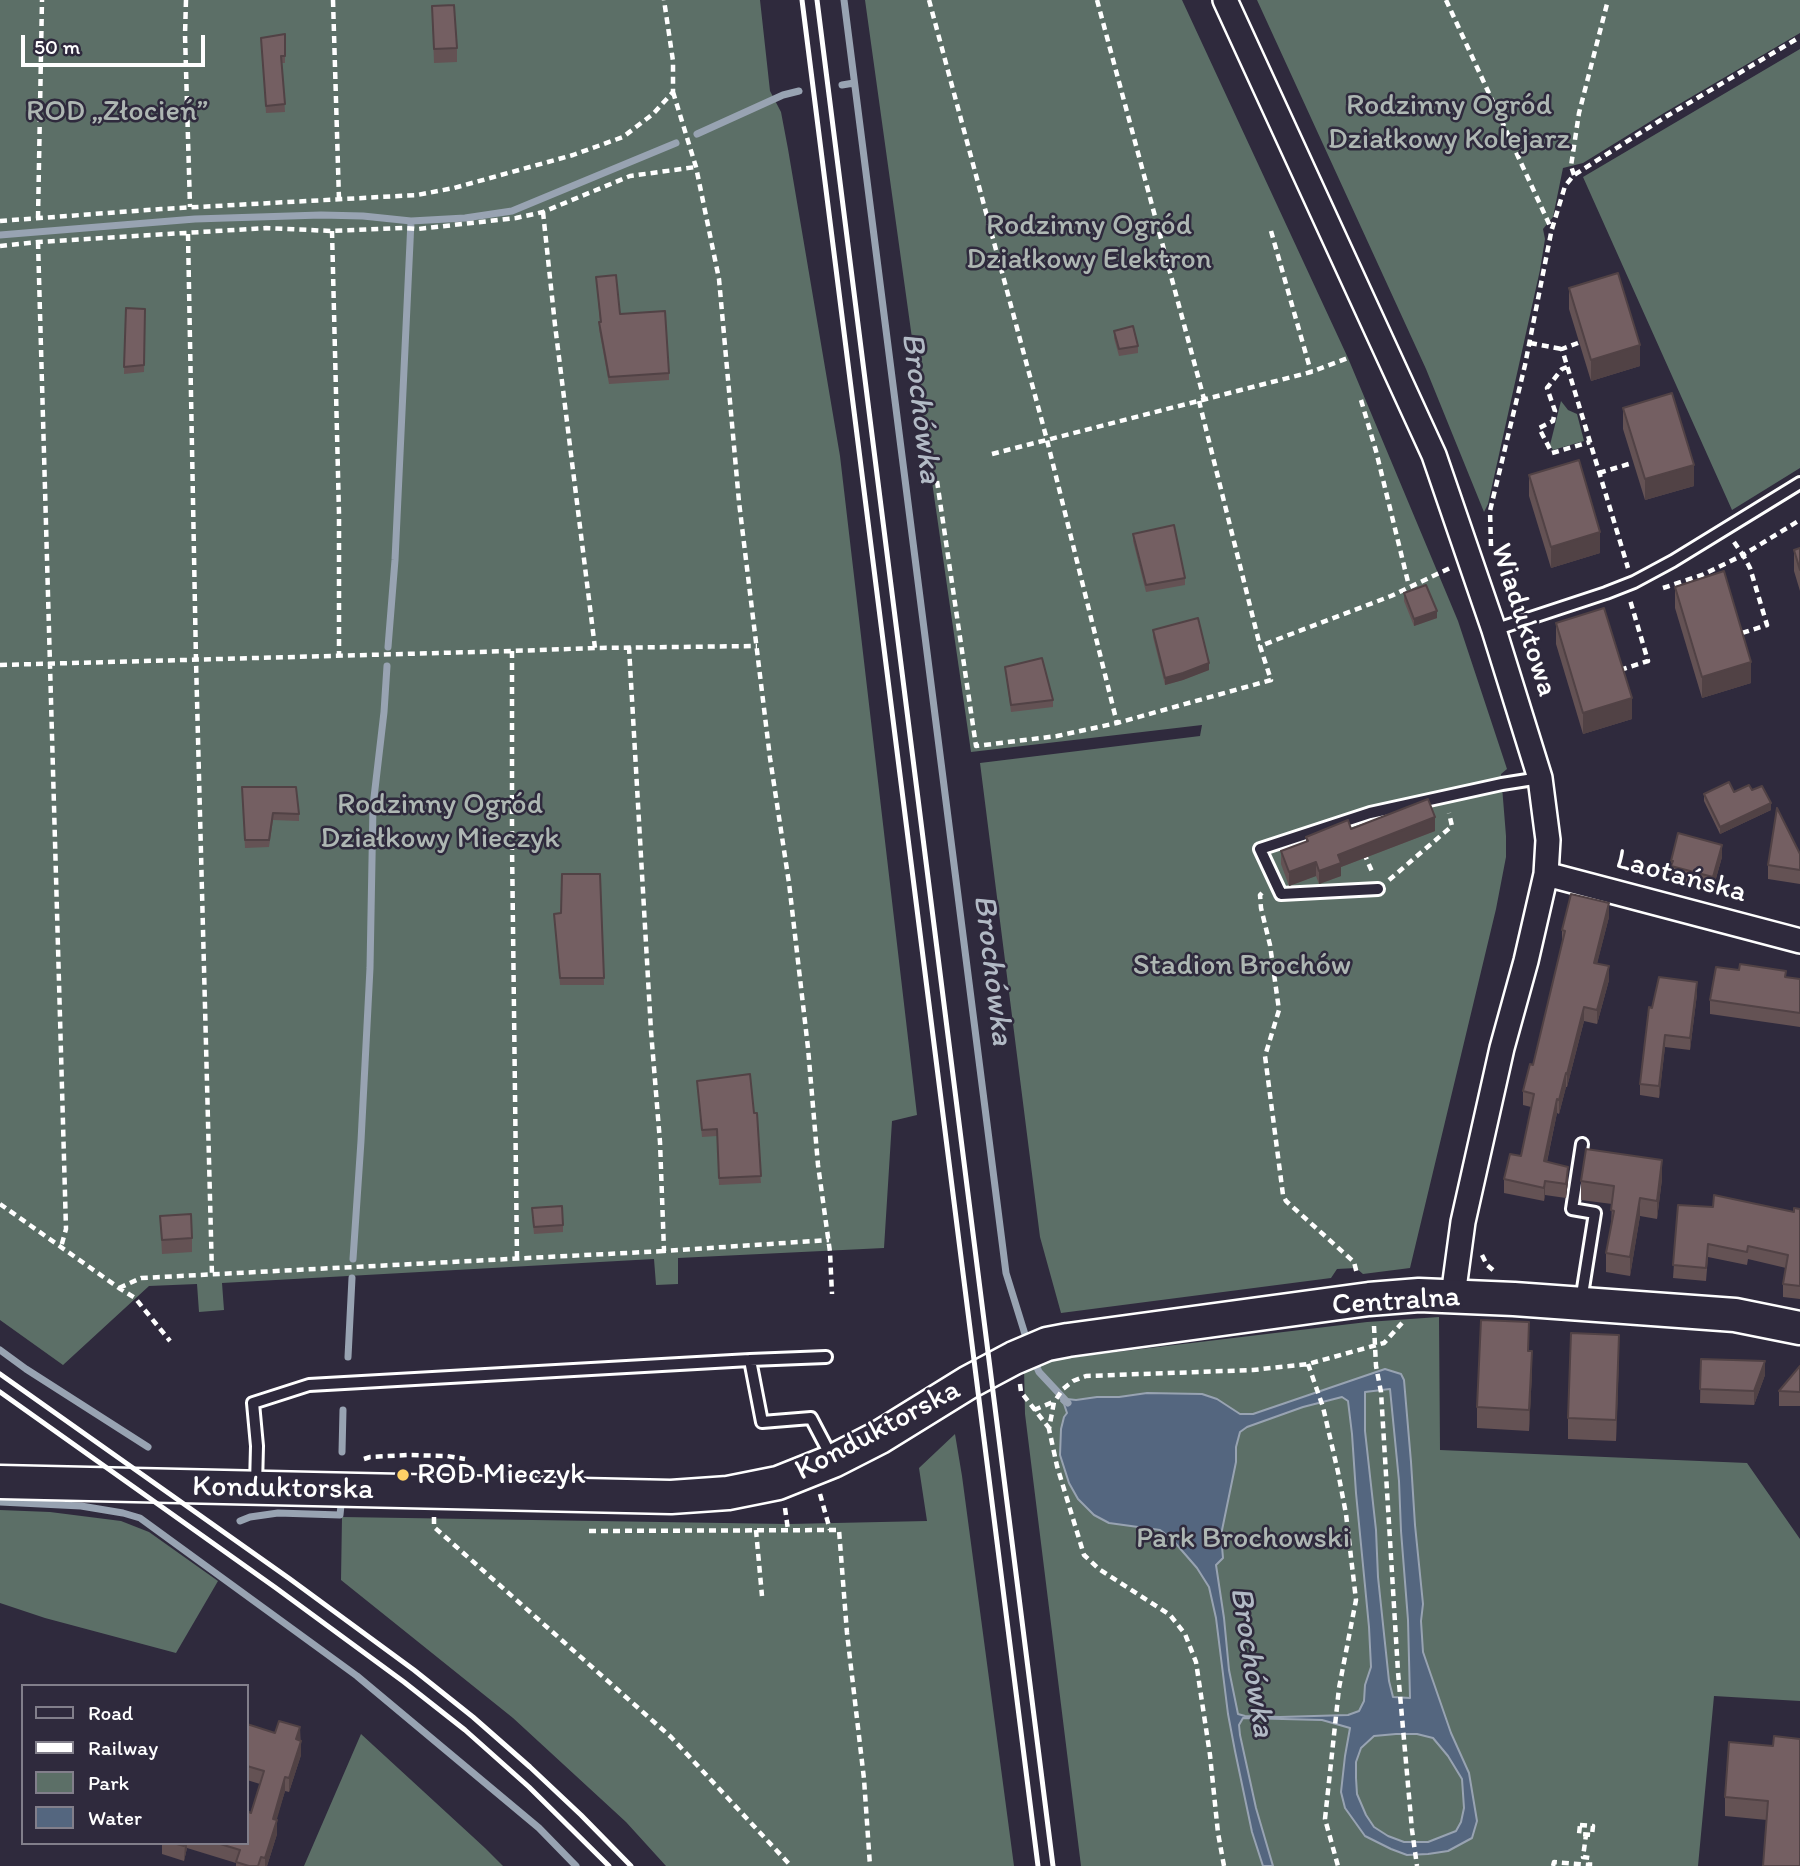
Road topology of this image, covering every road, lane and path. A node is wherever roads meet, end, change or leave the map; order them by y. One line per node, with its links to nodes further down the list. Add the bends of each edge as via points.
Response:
1 (42, 0): 17 (path)
2 (186, 0): 15 (path)
3 (333, 0): 14 (path)
4 (664, 0): 11 (path)
5 (929, 0): 33 (path)
6 (1097, 0): 31 (path)
7 (1225, 0): 47 (street, Wiaduktowa, via 1434,455)
8 (1446, 0): 19 (path)
9 (1608, 0): 13 (path, via 1579,113 1571,166)
10 (1800, 37): 13 (path)
11 (673, 92): 12 (path); 14 (path, via 623,137 573,155 454,188)
12 (696, 167): 16 (path, via 630,176); 49 (path, via 719,279)
13 (1574, 175): 19 (path, via 1565,186)
14 (339, 200): 15 (path)
15 (190, 207): 17 (path)
16 (543, 212): 20 (path, via 418,229); 52 (path)
17 (38, 218): 18 (path)
18 (0, 221)
19 (1552, 229): 25 (path)
20 (332, 231): 22 (path, via 266,228); 54 (path)
21 (1271, 231): 30 (path)
22 (188, 234): 23 (path); 55 (path)
23 (38, 242): 24 (path); 56 (path)
24 (0, 246)
25 (1530, 343): 27 (path); 43 (path, via 1490,511)
26 (1578, 343): 27 (path)
27 (1562, 349): 29 (path)
28 (1348, 358): 30 (path)
29 (1567, 367): 34 (path); 34 (path, via 1548,388 1553,421 1539,429 1552,453)
30 (1311, 372): 31 (path)
31 (1201, 400): 33 (path); 50 (path)
32 (1361, 400): 46 (path)
33 (1047, 440): 35 (path); 59 (path)
34 (1590, 442): 37 (path)
35 (992, 454)
36 (1632, 463): 37 (path)
37 (1599, 473): 45 (path)
38 (937, 481): 59 (path, via 976,746)
39 (1800, 483): 41 (lane)
40 (1800, 520): 42 (path)
41 (1725, 529): 42 (path); 45 (lane)
42 (1743, 555): 48 (path, via 1767,625)
43 (1491, 558)
44 (1438, 572): 46 (path)
45 (1629, 584): 47 (lane); 58 (path, via 1648,661)
46 (1409, 586): 50 (path)
47 (1494, 630): 60 (street, Wiaduktowa)
48 (1738, 634)
49 (757, 646): 51 (path); 69 (path)
50 (1260, 646): 59 (path, via 1270,680)
51 (629, 647): 52 (path); 71 (path)
52 (595, 648): 53 (path)
53 (512, 651): 54 (path); 72 (path)
54 (339, 656): 55 (path)
55 (196, 661): 56 (path); 73 (path)
56 (51, 664): 57 (path); 70 (path, via 66,1229)
57 (0, 666)
58 (1619, 670)
59 (1117, 723)
60 (1540, 778): 61 (lane); 63 (street, Wiaduktowa, via 1548,840)
61 (1446, 796): 62 (lane); 65 (path, via 1452,826)
62 (1351, 820): 64 (lane, via 1260,849); 65 (path)
63 (1546, 874): 66 (street, Laotańska); 77 (street, Wiaduktowa, via 1463,1223)
64 (1273, 877): 65 (lane, via 1281,894); 74 (path, via 1260,895 1279,1010 1265,1056 1283,1195 1354,1262)
65 (1378, 889)
66 (1800, 941)
67 (1582, 1144): 78 (lane, via 1572,1209 1595,1213)
68 (0, 1204): 70 (path)
69 (829, 1240): 71 (path); 76 (path)
70 (61, 1247): 75 (path)
71 (664, 1251): 72 (path)
72 (517, 1259): 73 (path)
73 (212, 1275): 75 (path, via 141,1278)
74 (1358, 1282)
75 (119, 1288): 82 (path, via 135,1297)
76 (832, 1294)
77 (1453, 1296): 78 (street, Centralna); 86 (street, Centralna, via 1369,1299 1149,1328 1047,1344)
78 (1581, 1303): 81 (street, Centralna, via 1735,1315)
79 (1374, 1315): 83 (path)
80 (1404, 1321): 83 (path, via 1384,1343)
81 (1800, 1328)
82 (170, 1341)
83 (1375, 1346): 87 (path); 107 (path)
84 (825, 1357): 85 (lane)
85 (750, 1360): 93 (lane, via 762,1422 811,1418); 95 (lane, via 309,1385 253,1403)
86 (1006, 1362): 89 (path, via 1020,1366 1021,1392); 93 (street, Konduktorska)
87 (1308, 1364): 88 (path, via 1086,1376 1063,1389); 106 (path, via 1323,1407 1346,1514 1356,1600 1339,1688 1325,1819)
88 (1054, 1402): 89 (path); 90 (path)
89 (1034, 1410): 90 (path)
90 (1049, 1429): 105 (path, via 1084,1555 1170,1615 1185,1634 1196,1662)
91 (364, 1458): 92 (path, via 421,1455)
92 (465, 1459)
93 (833, 1461): 95 (street, Konduktorska, via 778,1483 728,1493 671,1496)
94 (0, 1482): 95 (street, Konduktorska)
95 (256, 1489)
96 (434, 1519): 103 (path, via 434,1527 671,1737)
97 (829, 1523): 98 (path)
98 (830, 1530): 100 (path, via 788,1527); 104 (path, via 839,1530)
99 (589, 1531): 100 (path)
100 (755, 1531): 101 (path)
101 (762, 1596)
102 (1586, 1835): 108 (path, via 1583,1857 1590,1858 1590,1865 1554,1861)
103 (791, 1866)
104 (870, 1866)
105 (1224, 1866)
106 (1338, 1866)
107 (1417, 1866)
108 (1553, 1866)

